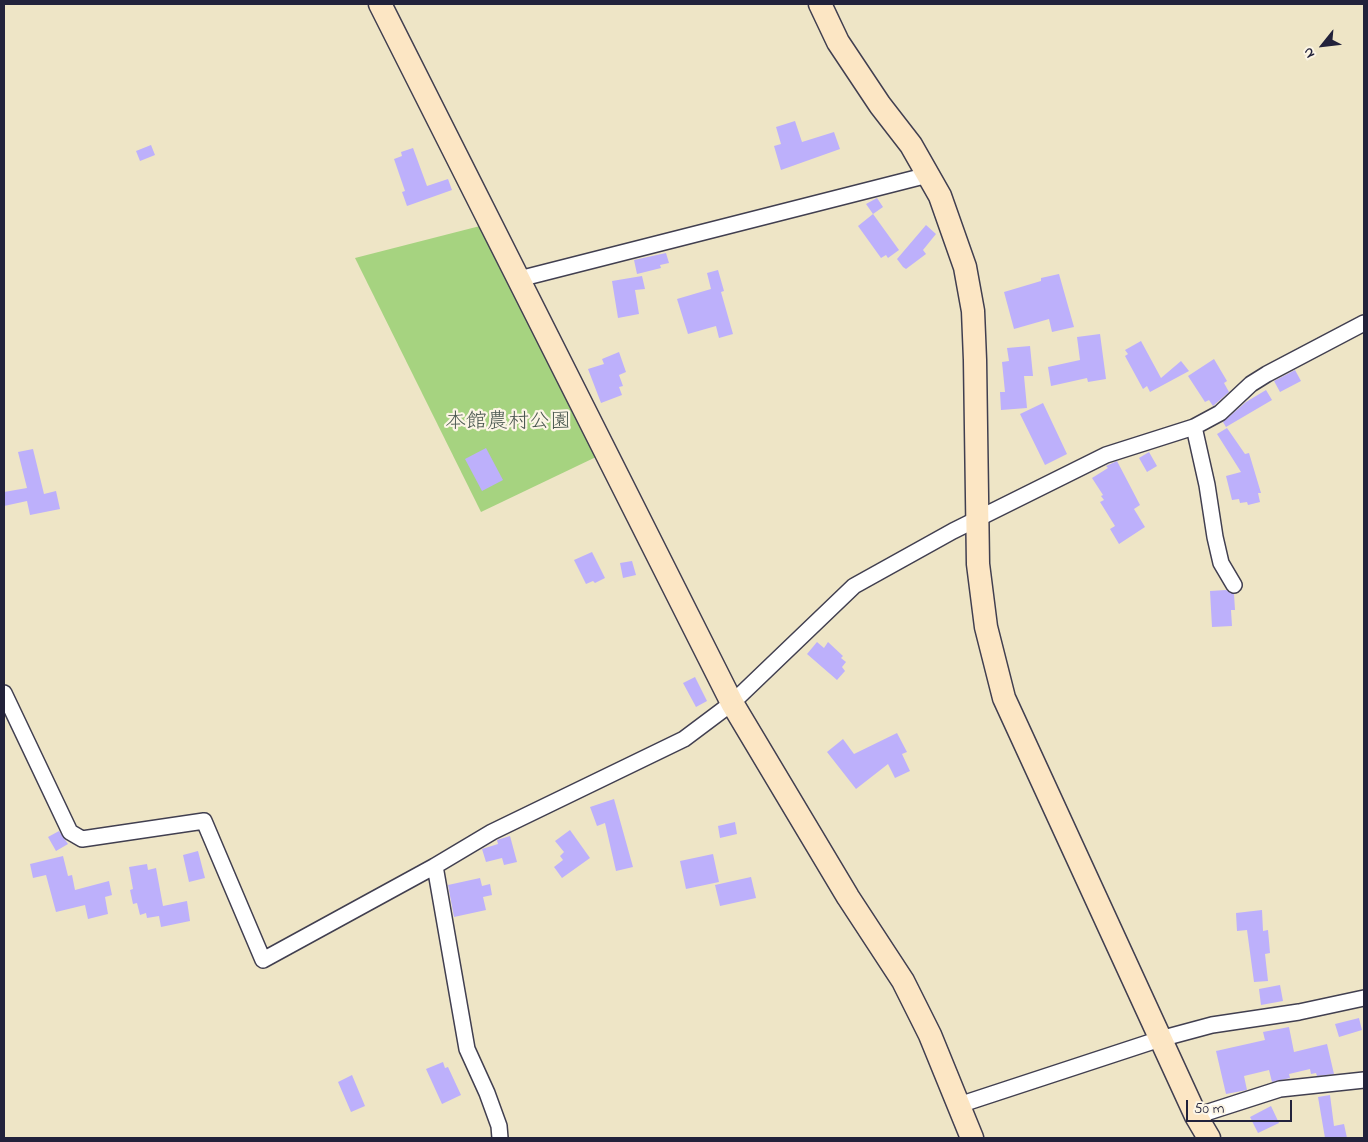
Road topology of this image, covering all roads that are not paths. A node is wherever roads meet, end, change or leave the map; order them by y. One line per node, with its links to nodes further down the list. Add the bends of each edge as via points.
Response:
1 (380, 4): 4 (street)
2 (820, 4): 3 (street, via 838,42)
3 (928, 175): 4 (street); 7 (street, via 940,196 965,267 972,311)
4 (519, 279): 10 (street)
5 (1364, 323): 6 (street, via 1267,374 1251,384 1220,413)
6 (1194, 427): 7 (street, via 1106,455); 8 (street, via 1221,563)
7 (977, 521): 10 (street, via 854,586); 13 (street, via 978,564 986,626 1004,698)
8 (1234, 585)
9 (4, 693): 11 (street, via 70,832 82,838 204,821 263,960)
10 (732, 703): 11 (street, via 684,739 492,832); 15 (street, via 848,897 903,981)
11 (435, 866): 17 (street, via 467,1048 487,1092)
12 (1364, 998): 13 (street, via 1212,1025)
13 (1160, 1039): 15 (street); 16 (street)
14 (1364, 1080): 16 (street, via 1280,1089)
15 (959, 1105): 18 (street)
16 (1196, 1116): 19 (street)
17 (500, 1138)
18 (972, 1138)
19 (1209, 1138)

